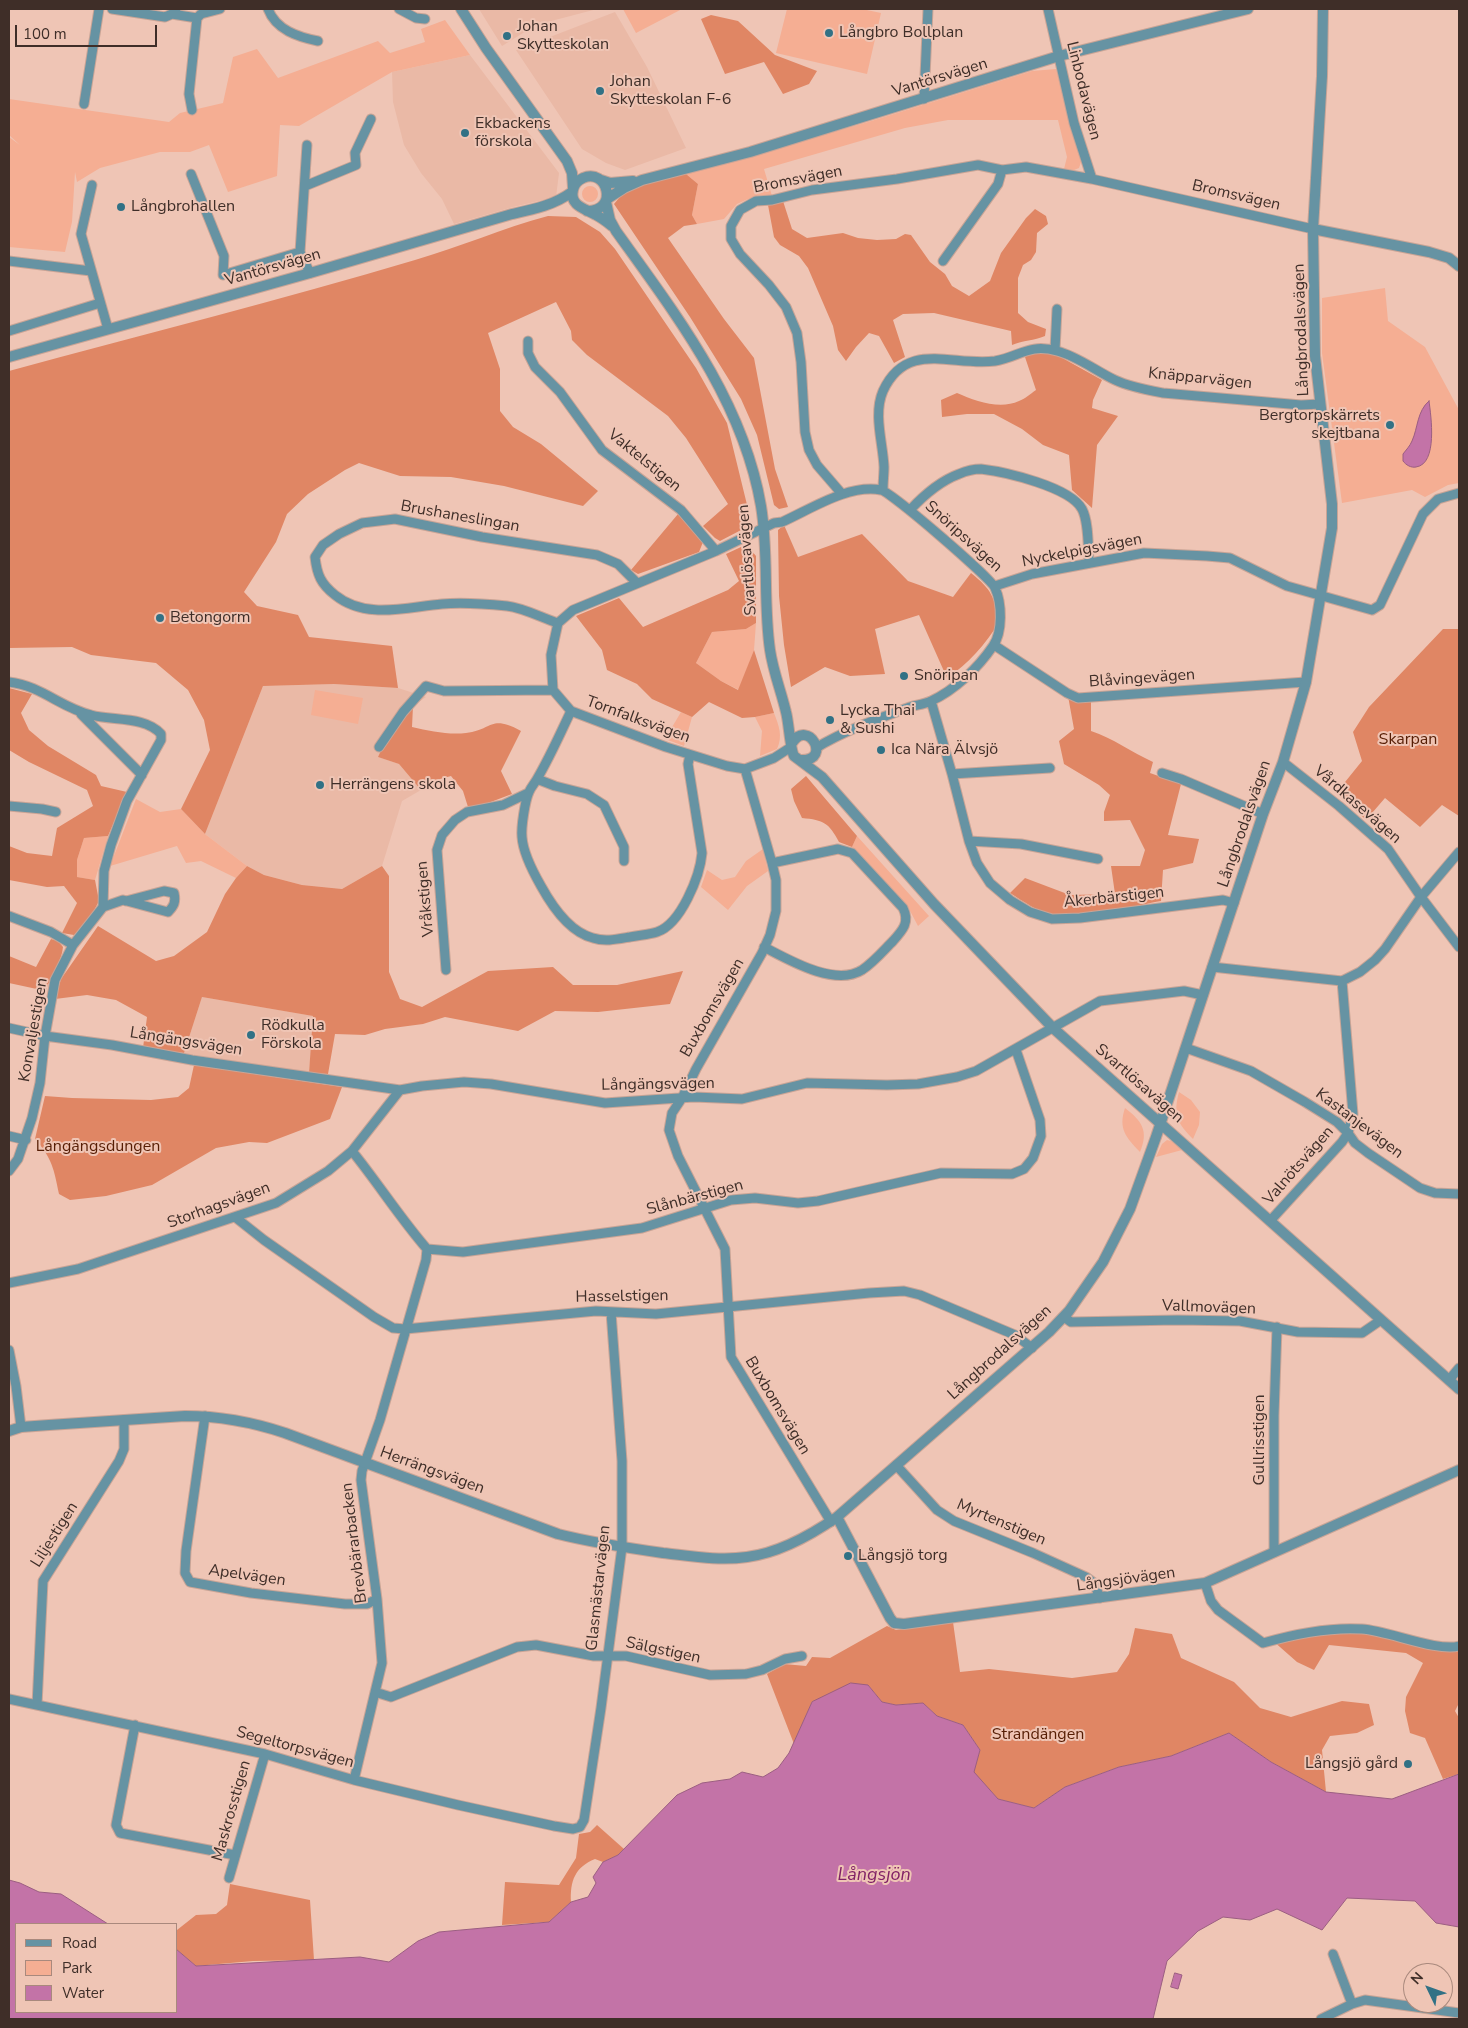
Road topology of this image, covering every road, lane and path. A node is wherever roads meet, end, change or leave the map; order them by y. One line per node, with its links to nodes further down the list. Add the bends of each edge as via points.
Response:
1 (100, 9): 17 (street)
2 (112, 9): 11 (street, via 165,17)
3 (220, 9): 12 (street)
4 (268, 9): 14 (street, via 276,22 293,34)
5 (399, 9): 13 (street)
6 (460, 9): 21 (street)
7 (928, 9): 16 (street)
8 (1048, 9): 15 (street, Linbodavägen)
9 (1248, 9): 15 (street, Vantörsvägen)
10 (1323, 9): 33 (street, Långbrodalsvägen)
11 (174, 11): 12 (street)
12 (196, 18): 18 (street, via 189,94)
13 (425, 19)
14 (318, 41)
15 (1059, 56): 16 (street, Vantörsvägen); 25 (street, Linbodavägen, via 1074,123)
16 (924, 99): 26 (street, Vantörsvägen, via 732,157)
17 (84, 104)
18 (192, 110)
19 (371, 119): 28 (street, via 356,153 356,166)
20 (307, 145): 28 (street)
21 (564, 155): 24 (street, via 579,169); 29 (street, via 572,173)
22 (1002, 170): 25 (street, Bromsvägen, via 1026,167); 37 (street, via 998,184); 51 (street, Bromsvägen, via 978,165 756,201 740,210 731,226 731,239 740,254 786,307 797,333 808,450)
23 (191, 174): 35 (street, via 224,256 222,275)
24 (598, 179): 26 (street, Vantörsvägen, via 610,183); 29 (street, via 585,177); 30 (street, via 607,190)
25 (1092, 179): 33 (street, Bromsvägen)
26 (642, 180): 30 (street, Vantörsvägen)
27 (92, 185): 39 (street, via 82,234)
28 (305, 186): 35 (street)
29 (573, 190): 31 (street, Vantörsvägen); 32 (street, via 574,200)
30 (606, 201): 32 (street, via 598,209); 34 (street, Svartlösavägen)
31 (544, 207): 32 (street, Vantörsvägen, via 566,206); 40 (street, Vantörsvägen)
32 (584, 210): 34 (street, Svartlösavägen, via 600,217)
33 (1313, 229): 38 (street, Bromsvägen, via 1430,252); 48 (street, Långbrodalsvägen, via 1315,356)
34 (616, 231): 53 (street, Svartlösavägen, via 686,331 721,390 744,442)
35 (300, 252): 40 (street)
36 (9, 261): 39 (street)
37 (944, 261)
38 (1459, 266)
39 (91, 271): 41 (street)
40 (310, 273): 43 (street, Vantörsvägen)
41 (100, 303): 43 (street); 44 (street)
42 (1057, 309): 46 (street)
43 (108, 329): 47 (street, Vantörsvägen)
44 (9, 331)
45 (528, 341): 54 (street, Vaktelstigen, via 528,353 535,367 560,392 602,450 681,510)
46 (1055, 350): 48 (street, Knäpparvägen, via 1117,381 1144,389); 49 (street, Knäpparvägen, via 1030,348 990,361 925,358 901,368 886,385 880,398)
47 (9, 357)
48 (1320, 404): 58 (street, Långbrodalsvägen, via 1332,516)
49 (883, 490): 51 (street); 52 (street, Snöripsvägen)
50 (1459, 493): 58 (street, Nyckelpigsvägen, via 1438,499 1423,514 1380,605 1372,610)
51 (842, 494): 53 (street)
52 (910, 510): 55 (street, via 923,496 948,479 969,471 980,469 1040,484 1066,493 1082,510); 57 (street, Snöripsvägen)
53 (764, 528): 54 (street); 67 (street, Svartlösavägen, via 770,651)
54 (716, 551): 56 (street)
55 (1089, 562): 57 (street, Nyckelpigsvägen); 58 (street, Nyckelpigsvägen, via 1152,553 1230,558 1288,586)
56 (637, 583): 59 (street, via 572,610); 59 (street, Brushaneslingan, via 618,564 597,555 395,519 362,523 324,544 315,557 316,572 326,588 342,601 362,609 383,611 444,604 509,606)
57 (995, 586): 60 (street, Snöripsvägen, via 1001,608)
58 (1321, 596): 62 (street, Långbrodalsvägen)
59 (558, 623): 63 (street, via 551,655)
60 (994, 645): 62 (street, Blåvingevägen, via 1078,698); 64 (street, Snöripsvägen, via 963,680)
61 (9, 682): 66 (street, via 32,687)
62 (1306, 682): 73 (street, Långbrodalsvägen)
63 (553, 690): 65 (street, Tornfalksvägen); 69 (street, via 444,692 426,686)
64 (931, 701): 70 (street, Snöripsvägen); 77 (street, Åkerbärstigen)
65 (571, 711): 72 (street, Tornfalksvägen); 80 (street)
66 (80, 712): 78 (street); 78 (street, via 146,724 162,734)
67 (786, 712): 68 (street, Svartlösavägen); 71 (street, Svartlösavägen)
68 (803, 735): 70 (street); 71 (street, via 795,739)
69 (380, 747)
70 (815, 747): 71 (street, via 810,759); 79 (street, Svartlösavägen)
71 (795, 752): 75 (street); 79 (street, Svartlösavägen)
72 (690, 755): 75 (street, Tornfalksvägen); 81 (street, via 688,764 702,853 701,867 676,917 658,932 611,940 592,938 561,916 536,877 521,836)
73 (1282, 762): 84 (street, Långbrodalsvägen); 90 (street, Vårdkasevägen, via 1388,849)
74 (1050, 768): 77 (street)
75 (745, 769): 89 (street, Buxbomsvägen)
76 (1162, 773): 84 (street)
77 (952, 774): 85 (street, Åkerbärstigen)
78 (142, 775): 93 (street, via 127,802 104,871)
79 (822, 778): 103 (street, Svartlösavägen, via 933,903)
80 (537, 779): 81 (street); 88 (street, via 587,794 604,805 624,847)
81 (528, 793): 99 (street, Vråkstigen, via 503,805 467,812 442,835 437,850)
82 (9, 806): 83 (street)
83 (56, 812)
84 (1263, 814): 92 (street, Långbrodalsvägen)
85 (969, 841): 87 (street, via 1021,844); 92 (street, Åkerbärstigen, via 977,863 990,883 1030,912 1052,918 1080,918 1223,900)
86 (1459, 852): 90 (street)
87 (1098, 859)
88 (624, 861)
89 (772, 863): 96 (street, Buxbomsvägen, via 776,880 776,911); 96 (street, via 838,849 852,853 906,915 904,929 878,956 861,970 845,976 827,974)
90 (1421, 897): 97 (street, Vårdkasevägen); 100 (street, via 1385,949 1360,972)
91 (126, 901): 91 (street, via 168,912 174,906 175,898 174,893 164,891); 93 (street)
92 (1234, 903): 98 (street, Långbrodalsvägen)
93 (103, 907): 95 (street, Konvaljestigen)
94 (9, 916): 95 (street, via 51,932)
95 (73, 945): 104 (street, Konvaljestigen, via 55,980)
96 (764, 947): 108 (street, Buxbomsvägen)
97 (1459, 947)
98 (1212, 967): 100 (street); 101 (street, Långbrodalsvägen)
99 (446, 970)
100 (1342, 981): 110 (street, Valnötsvägen, via 1353,1114)
101 (1203, 995): 103 (street, Långängsvägen, via 1184,991 1100,1002); 105 (street, Långbrodalsvägen)
102 (9, 1028): 104 (street, Långängsvägen)
103 (1053, 1028): 106 (street, Långängsvägen); 109 (street, Svartlösavägen)
104 (44, 1036): 107 (street, Långängsvägen); 112 (street, Konvaljestigen, via 40,1083)
105 (1186, 1048): 109 (street, Långbrodalsvägen); 110 (street, Kastanjevägen, via 1251,1071 1337,1122)
106 (1016, 1050): 108 (street, Långängsvägen, via 956,1078 918,1084 808,1084 742,1099); 116 (street, Slånbärstigen, via 1041,1128 1033,1158 1024,1169 1012,1174 941,1173 818,1201 798,1203 755,1198 731,1200)
107 (400, 1090): 108 (street, Långängsvägen, via 464,1082 605,1103); 113 (street, Storhagsvägen)
108 (682, 1098): 116 (street, Buxbomsvägen, via 672,1113 669,1130 678,1156)
109 (1160, 1123): 118 (street, Svartlösavägen); 123 (street, Långbrodalsvägen, via 1130,1209 1117,1236 1086,1288)
110 (1348, 1132): 115 (street, Kastanjevägen, via 1355,1143 1420,1188 1435,1194); 118 (street, Valnötsvägen)
111 (9, 1136): 112 (street)
112 (26, 1140): 114 (street, Konvaljestigen)
113 (352, 1151): 117 (street, Storhagsvägen, via 300,1190 276,1203); 119 (street)
114 (9, 1171)
115 (1459, 1194)
116 (705, 1209): 119 (street, Slånbärstigen, via 642,1228 463,1252); 121 (street, Buxbomsvägen, via 725,1249)
117 (235, 1217): 120 (street, Storhagsvägen, via 78,1269); 126 (street, Hasselstigen, via 374,1317 393,1328)
118 (1270, 1221): 124 (street, Svartlösavägen)
119 (427, 1249): 126 (street, Brevbärarbacken)
120 (9, 1283)
121 (729, 1306): 122 (street, Hasselstigen, via 656,1314); 127 (street, Hasselstigen, via 904,1291 1015,1335); 139 (street, Buxbomsvägen, via 730,1347 736,1368)
122 (611, 1312): 126 (street, Hasselstigen, via 532,1316); 140 (street, Glasmästarvägen, via 622,1461)
123 (1064, 1317): 125 (street, Vallmovägen, via 1071,1322 1231,1321); 127 (street, Långbrodalsvägen)
124 (1381, 1320): 125 (street, Vallmovägen, via 1362,1333 1298,1332); 130 (street, Svartlösavägen)
125 (1277, 1327): 141 (street, Gullrisstigen)
126 (405, 1329): 136 (street, Brevbärarbacken)
127 (1032, 1348): 137 (street, Långbrodalsvägen)
128 (9, 1350): 134 (street)
129 (1459, 1368): 130 (street)
130 (1449, 1380): 131 (street, Svartlösavägen)
131 (1459, 1389)
132 (205, 1416): 133 (street, Herrängsvägen); 136 (street, Herrängsvägen, via 266,1427); 144 (street, Apelvägen, via 186,1551 185,1573 190,1582 344,1604 366,1604)
133 (124, 1420): 134 (street, Herrängsvägen); 150 (street, Liljestigen, via 124,1449 119,1461 43,1581)
134 (21, 1427): 135 (street, Herrängsvägen)
135 (9, 1431)
136 (365, 1462): 140 (street, Herrängsvägen, via 558,1534); 144 (street, Brevbärarbacken, via 361,1480)
137 (896, 1465): 139 (street, Långbrodalsvägen); 143 (street, Myrtenstigen, via 937,1510 954,1521 1086,1577 1094,1583)
138 (1459, 1470): 141 (street, Långsjövägen)
139 (834, 1520): 140 (street, Herrängsvägen, via 774,1550 747,1557 696,1557); 143 (street, Långsjövägen, via 894,1623)
140 (622, 1547): 146 (street, Glasmästarvägen)
141 (1274, 1552): 142 (street, Långsjövägen)
142 (1205, 1583): 143 (street, Långsjövägen); 145 (street, via 1210,1601 1218,1610 1263,1643 1319,1631 1361,1629 1449,1649)
143 (1100, 1598)
144 (377, 1599): 148 (street, Brevbärarbacken, via 382,1663)
145 (1459, 1646)
146 (607, 1656): 147 (street, Sälgstigen, via 626,1656 723,1676 755,1672 785,1659); 148 (street, Sälgstigen, via 536,1645 517,1647 391,1697); 154 (street, Glasmästarvägen, via 584,1820 580,1827)
147 (802, 1656)
148 (375, 1692): 153 (street, Brevbärarbacken)
149 (9, 1699): 150 (street, Segeltorpsvägen)
150 (37, 1705): 151 (street, Segeltorpsvägen)
151 (136, 1726): 152 (street, Segeltorpsvägen); 155 (street, via 116,1825 120,1834)
152 (265, 1754): 153 (street, Segeltorpsvägen); 155 (street, Maskrosstigen)
153 (354, 1780): 154 (street, Segeltorpsvägen)
154 (573, 1829)
155 (235, 1855): 156 (street, Maskrosstigen)
156 (229, 1878)
157 (1333, 1954): 158 (street)
158 (1352, 2004): 159 (street, via 1376,2000); 160 (street)
159 (1459, 2013)
160 (1321, 2019)

